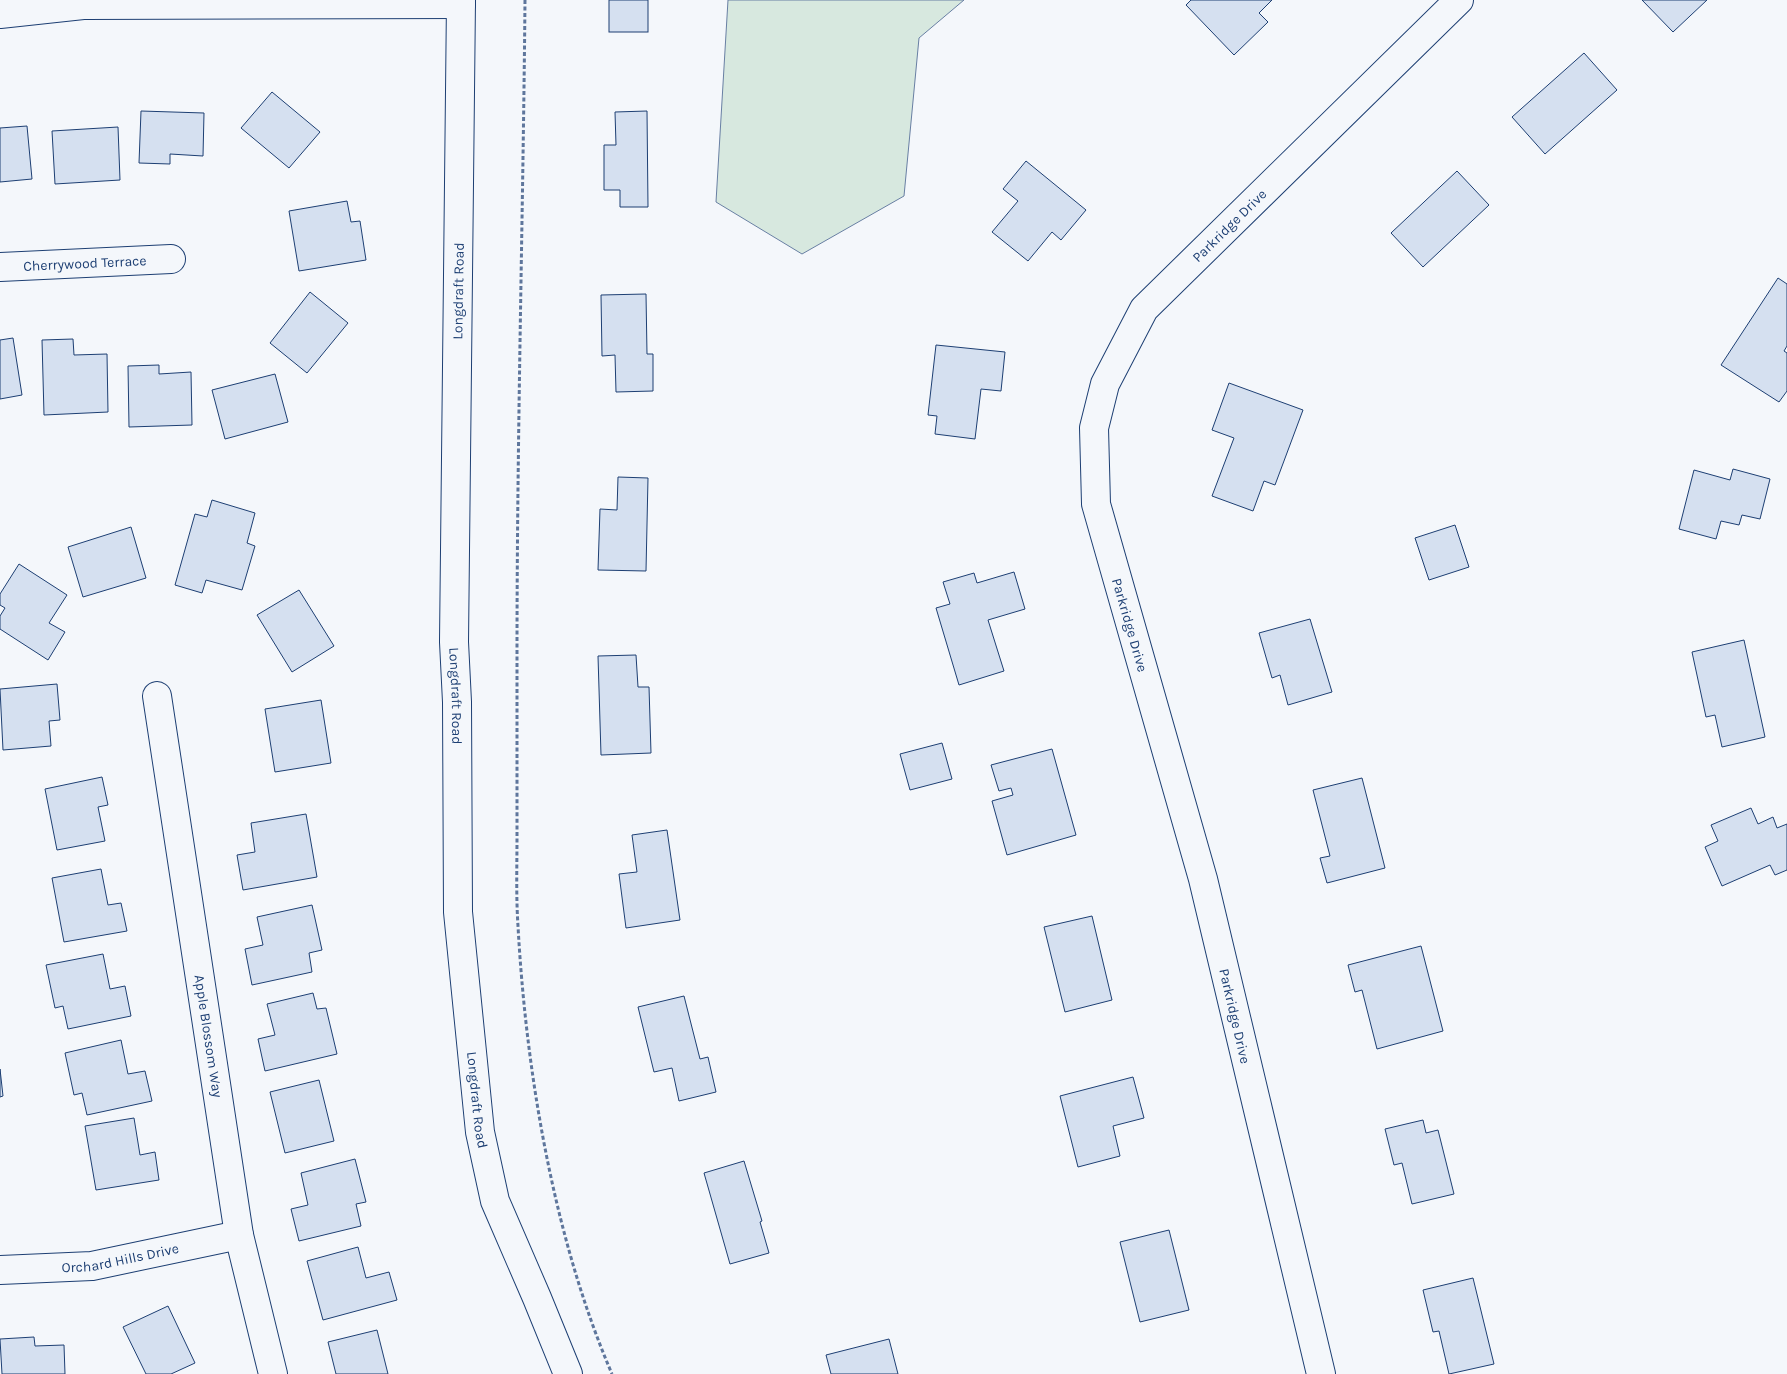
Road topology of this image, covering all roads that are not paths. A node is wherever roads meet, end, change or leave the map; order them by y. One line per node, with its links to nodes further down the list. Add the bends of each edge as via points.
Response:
1 (1459, 0): 11 (street, Parkridge Drive, via 1144,309 1105,384 1094,428 1096,504 1202,879)
2 (461, 2): 3 (street, via 84,4); 10 (street, Longdraft Road, via 454,642 458,912 480,1132 495,1201)
3 (0, 14)
4 (171, 259): 5 (street, Cherrywood Terrace)
5 (0, 268)
6 (157, 696): 7 (street, Apple Blossom Way)
7 (239, 1234): 8 (street, Orchard Hills Drive, via 92,1266); 9 (street, Apple Blossom Way)
8 (0, 1270)
9 (273, 1374)
10 (568, 1374)
11 (1321, 1374)

